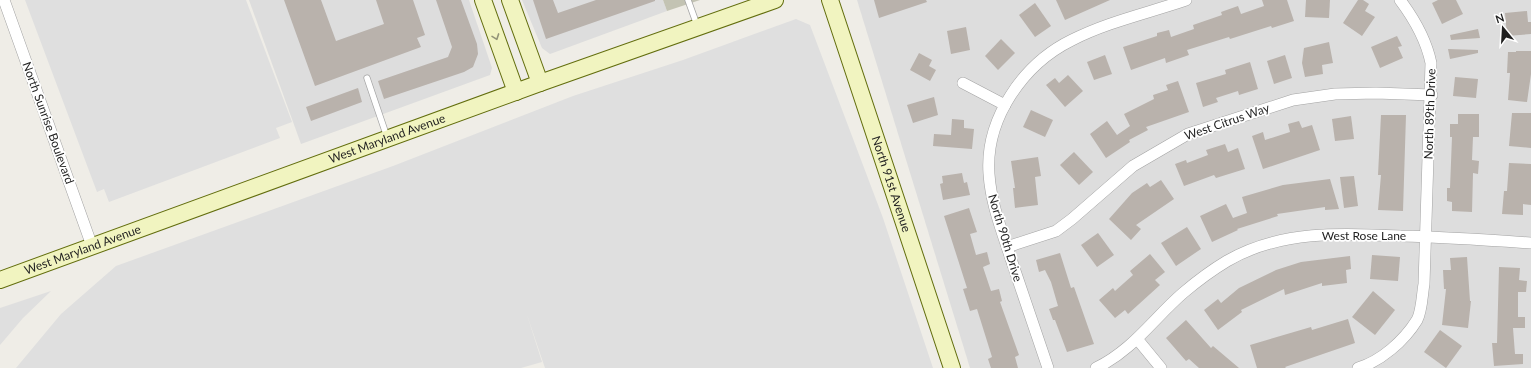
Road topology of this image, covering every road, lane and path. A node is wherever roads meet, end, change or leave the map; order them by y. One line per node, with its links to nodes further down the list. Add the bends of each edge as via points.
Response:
1 (4, 0): 19 (street, North Sunrise Boulevard)
2 (483, 0): 13 (main road, one-way to 13)
3 (510, 0): 11 (main road)
4 (688, 0): 9 (lane)
5 (775, 0): 9 (main road, West Maryland Avenue)
6 (830, 0): 23 (main road, North 91st Avenue)
7 (1186, 0): 15 (street, North 90th Drive, via 1071,40 1043,59 1017,86)
8 (1400, 0): 14 (street, North 89th Drive, via 1427,44 1431,63)
9 (698, 27): 11 (main road, West Maryland Avenue)
10 (367, 78): 16 (lane)
11 (540, 83): 13 (main road, West Maryland Avenue)
12 (962, 83): 15 (street)
13 (516, 92): 16 (main road, West Maryland Avenue)
14 (1432, 95): 17 (street, North 89th Drive); 20 (street, West Citrus Way, via 1334,94 1294,100 1188,134 1134,166 1056,231)
15 (1005, 105): 20 (street, North 90th Drive, via 993,136 989,172 992,202)
16 (387, 138): 19 (main road, West Maryland Avenue)
17 (1424, 236): 18 (street, West Rose Lane); 22 (street, West Rose Lane, via 1332,233 1292,238 1255,248 1227,261 1183,293); 27 (street, North 89th Drive, via 1424,284 1417,319 1399,342 1384,354)
18 (1531, 243)
19 (92, 246): 21 (main road, West Maryland Avenue)
20 (1007, 247): 24 (street, North 90th Drive)
21 (0, 280)
22 (1138, 340): 25 (street, West Rose Lane); 26 (street)
23 (952, 368)
24 (1048, 368)
25 (1096, 368)
26 (1161, 368)
27 (1358, 368)

